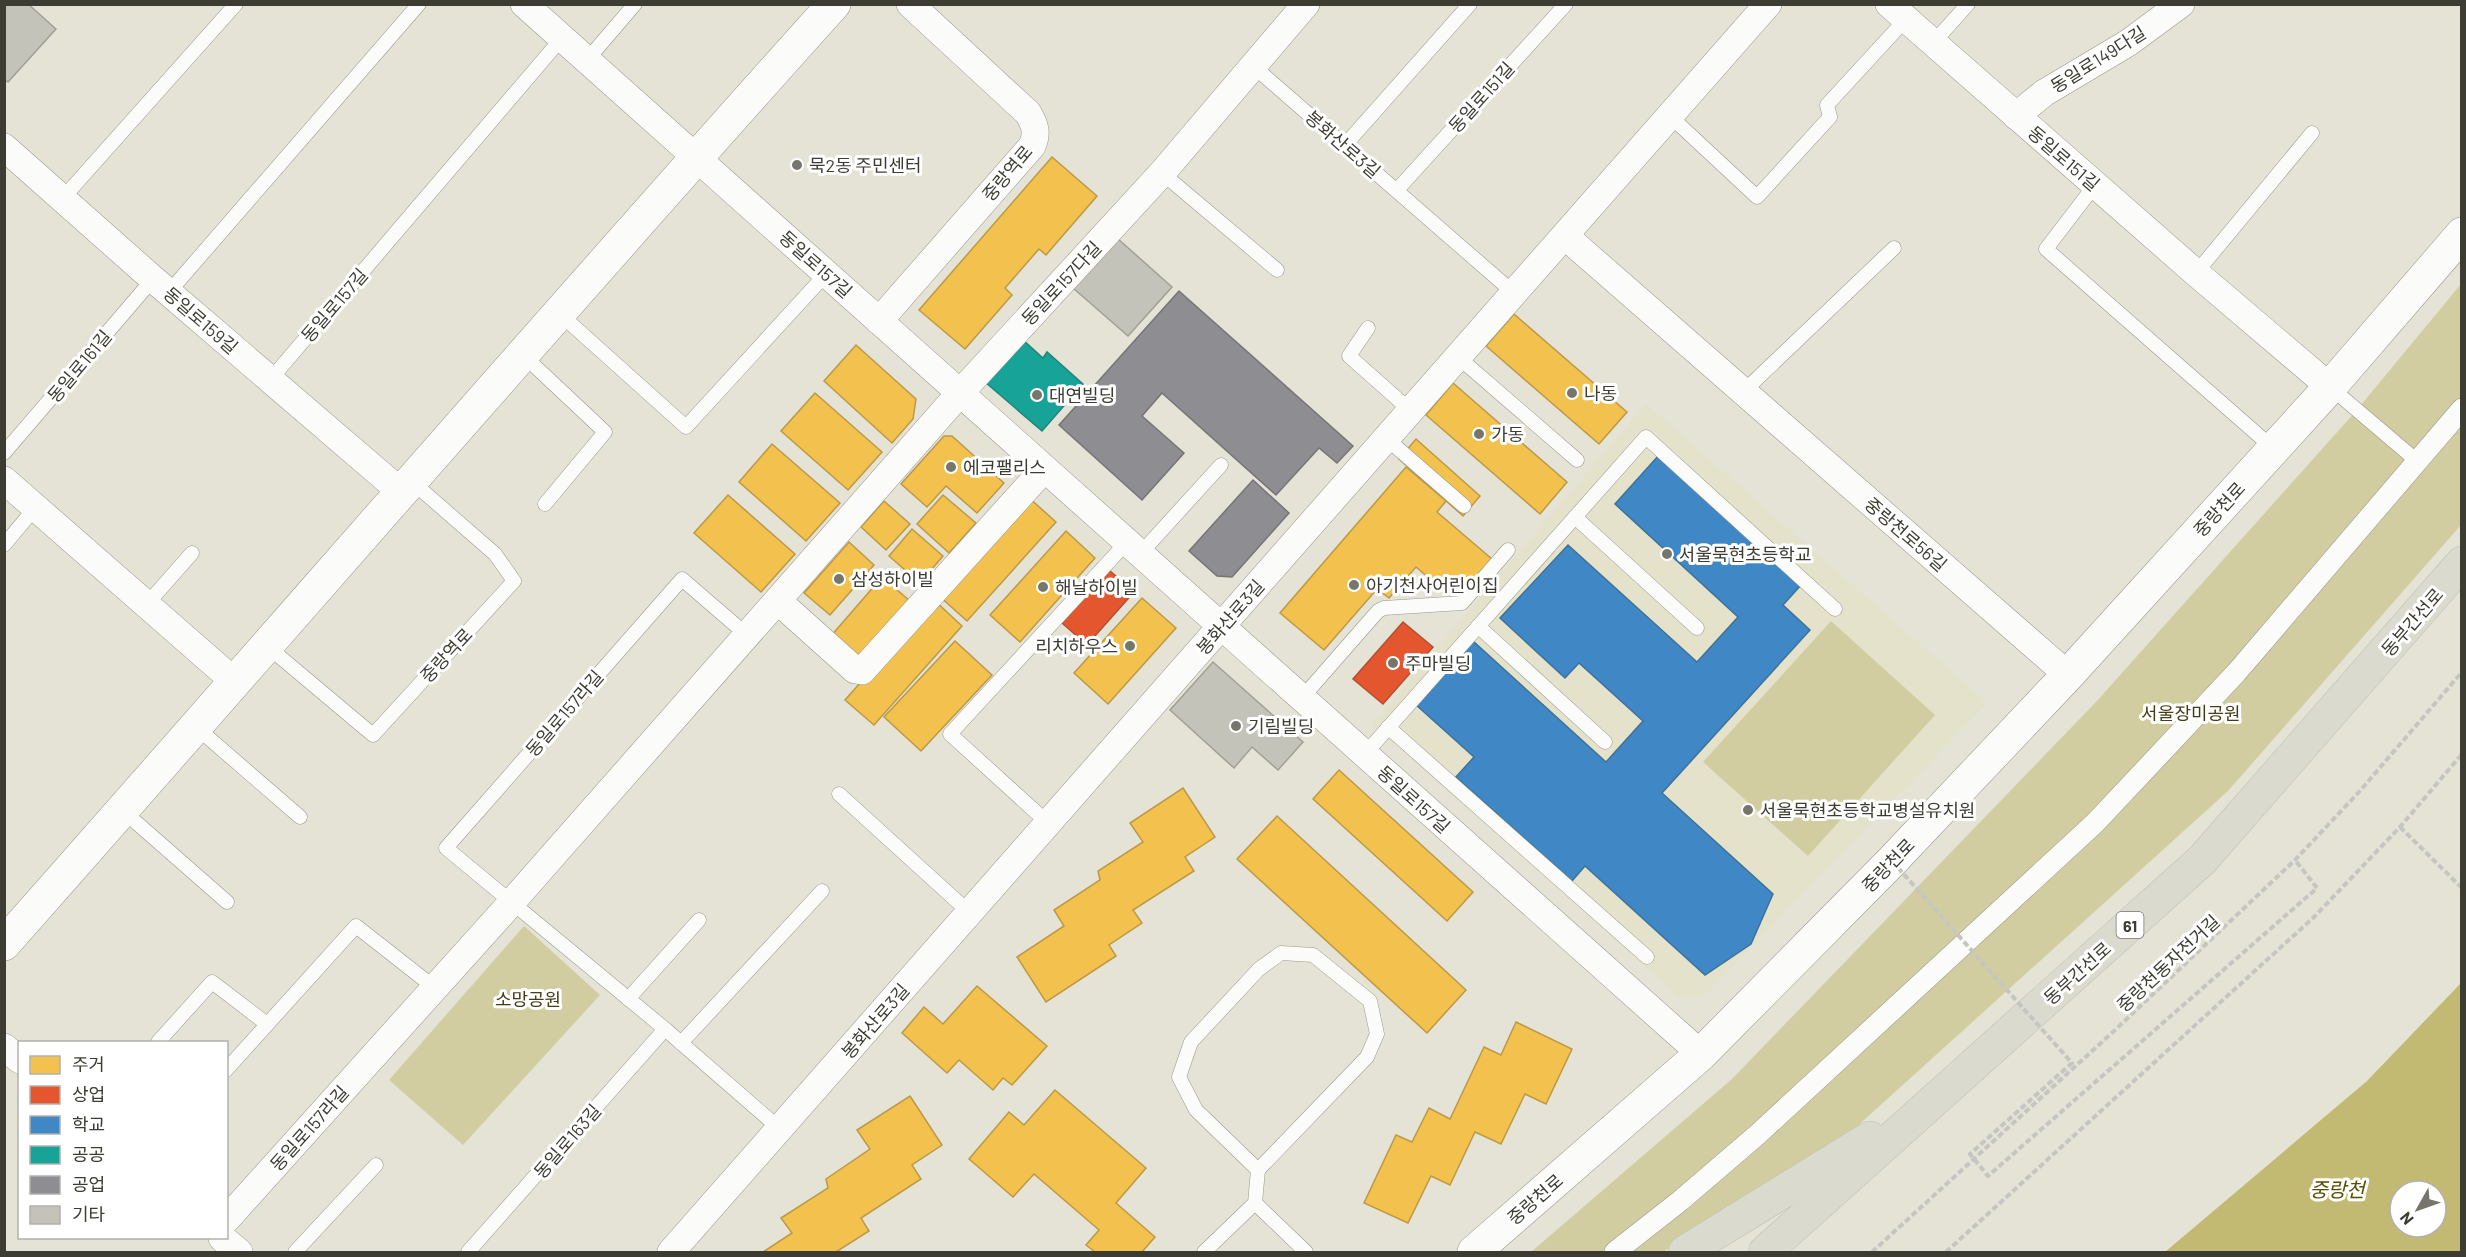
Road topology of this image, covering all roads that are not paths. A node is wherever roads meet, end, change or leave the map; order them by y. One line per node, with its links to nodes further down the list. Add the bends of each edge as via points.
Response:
1 (236, 4): 27 (lane)
2 (420, 4): 34 (lane)
3 (524, 4): 14 (street, 동일로157길)
4 (636, 4): 16 (lane)
5 (834, 4): 23 (main road)
6 (910, 4): 37 (street, 중랑역로, via 1028,113 1036,129 1032,146)
7 (1306, 4): 17 (street, 동일로157다길)
8 (1470, 4): 21 (lane)
9 (1566, 4): 26 (lane, 동일로151길)
10 (1768, 4): 18 (street, 봉화산로3길)
11 (1968, 4): 15 (lane)
12 (2181, 4): 19 (street, 동일로149다길, via 2128,43 2044,93)
13 (1897, 12): 15 (street, 동일로151길); 18 (lane, via 1827,105 1830,117 1757,197)
14 (562, 38): 16 (street, 동일로157길); 41 (lane, 동일로157길)
15 (1933, 43): 19 (street, 동일로151길)
16 (587, 60): 23 (street, 동일로157길)
17 (1253, 66): 21 (lane, 봉화산로3길); 24 (street, 동일로157다길)
18 (1670, 116): 29 (street, 봉화산로3길)
19 (2016, 116): 25 (street, 동일로151길)
20 (2313, 133): 32 (lane)
21 (1345, 145): 26 (lane, 봉화산로3길)
22 (4, 147): 27 (street, 동일로159길)
23 (696, 158): 33 (street, 동일로157길); 36 (main road)
24 (1162, 173): 31 (lane); 44 (street, 동일로157다길)
25 (2095, 186): 32 (street, 동일로151길); 48 (lane, via 2046,249)
26 (1397, 190): 35 (lane, 봉화산로3길)
27 (63, 198): 34 (street, 동일로159길)
28 (2462, 234): 42 (main road, 중랑천로)
29 (1564, 236): 35 (street, 봉화산로3길); 43 (street, 중랑천로56길)
30 (1894, 248): 43 (lane)
31 (1277, 270)
32 (2196, 273): 42 (street, 동일로151길)
33 (826, 274): 36 (lane, via 686,427); 37 (street, 동일로157길)
34 (161, 285): 41 (street, 동일로159길); 49 (lane, 동일로161길)
35 (1514, 293): 40 (street, 봉화산로3길)
36 (560, 314): 39 (main road)
37 (879, 321): 44 (street, 동일로157길)
38 (1368, 328): 46 (lane, via 1349,356)
39 (523, 355): 55 (main road); 56 (lane, via 605,432)
40 (1458, 357): 46 (street, 봉화산로3길); 50 (lane)
41 (270, 380): 55 (street, 동일로159길)
42 (2330, 387): 48 (main road, 중랑천로); 51 (lane)
43 (1743, 392): 73 (street, 중랑천로56길)
44 (960, 393): 53 (street, 동일로157길); 65 (street, 동일로157라길)
45 (2462, 410): 51 (street)
46 (1411, 411): 47 (street, 봉화산로3길)
47 (1387, 439): 57 (lane); 69 (street, 봉화산로3길)
48 (2273, 448): 73 (main road, 중랑천로)
49 (4, 453)
50 (1578, 460)
51 (2417, 461): 115 (street, via 2260,646 2128,789 1756,1135)
52 (1221, 465): 61 (lane)
53 (1044, 469): 61 (street, 동일로157길); 65 (street, via 862,671 855,670)
54 (4, 480): 58 (street)
55 (405, 486): 72 (main road); 72 (lane, 중랑역로, via 495,554 514,581 373,735)
56 (545, 504)
57 (1464, 506)
58 (36, 507): 60 (lane); 66 (street)
59 (1575, 517): 67 (lane, via 1647,437); 68 (lane); 70 (lane)
60 (4, 545)
61 (1133, 548): 69 (street, 동일로157길); 83 (lane, via 950,734)
62 (1508, 550): 75 (lane, via 1462,603 1378,611)
63 (192, 553): 66 (lane)
64 (2462, 564): 101 (highway, 동부간선로 / 61, via 2202,860)
65 (778, 601): 71 (street, 동일로157라길)
66 (147, 604): 74 (street)
67 (1835, 609)
68 (1478, 626): 77 (lane); 78 (lane)
69 (1221, 627): 75 (street, 동일로157길); 83 (street, 봉화산로3길)
70 (1697, 628)
71 (748, 636): 86 (street, 동일로157라길); 86 (lane, 동일로157라길, via 681,579 446,848)
72 (267, 646): 74 (main road)
73 (2068, 675): 98 (main road, 중랑천로)
74 (236, 682): 76 (main road)
75 (1301, 699): 79 (street, 동일로157길)
76 (196, 727): 81 (main road); 82 (lane)
77 (1388, 728): 79 (lane); 90 (lane)
78 (1605, 742)
79 (1364, 755): 98 (street, 동일로157길)
80 (839, 794): 87 (lane)
81 (122, 810): 85 (lane); 89 (main road)
82 (300, 817)
83 (1048, 823): 87 (street, 봉화산로3길)
84 (822, 891): 96 (lane)
85 (227, 902)
86 (512, 902): 91 (street, 동일로157라길); 92 (lane)
87 (969, 913): 102 (street, 봉화산로3길)
88 (699, 920): 92 (lane)
89 (4, 944)
90 (1647, 957)
91 (435, 988): 93 (lane, via 356,926); 106 (street, 동일로157라길)
92 (628, 999): 94 (lane)
93 (267, 1024): 95 (lane, via 212,982); 100 (lane)
94 (665, 1029): 96 (lane); 110 (lane, 동일로163길)
95 (159, 1041)
96 (681, 1043): 102 (lane)
97 (4, 1047): 99 (street)
98 (1701, 1054): 114 (main road, 중랑천로)
99 (18, 1058)
100 (228, 1068)
101 (1943, 1092): 116 (highway); 117 (highway, 동부간선로 / 61)
102 (780, 1129): 111 (street, 봉화산로3길)
103 (376, 1165): 109 (lane)
104 (1258, 1170): 104 (lane, via 1196,1110 1179,1077 1191,1042 1259,969 1281,954 1313,955 1370,1001 1377,1034 1367,1057); 105 (lane)
105 (1255, 1203): 112 (lane); 113 (lane)
106 (228, 1218)
107 (223, 1239): 108 (street)
108 (239, 1252)
109 (295, 1252)
110 (468, 1252)
111 (671, 1252)
112 (1204, 1252)
113 (1306, 1252)
114 (1474, 1252)
115 (1615, 1252)
116 (1685, 1252)
117 (1765, 1252)

